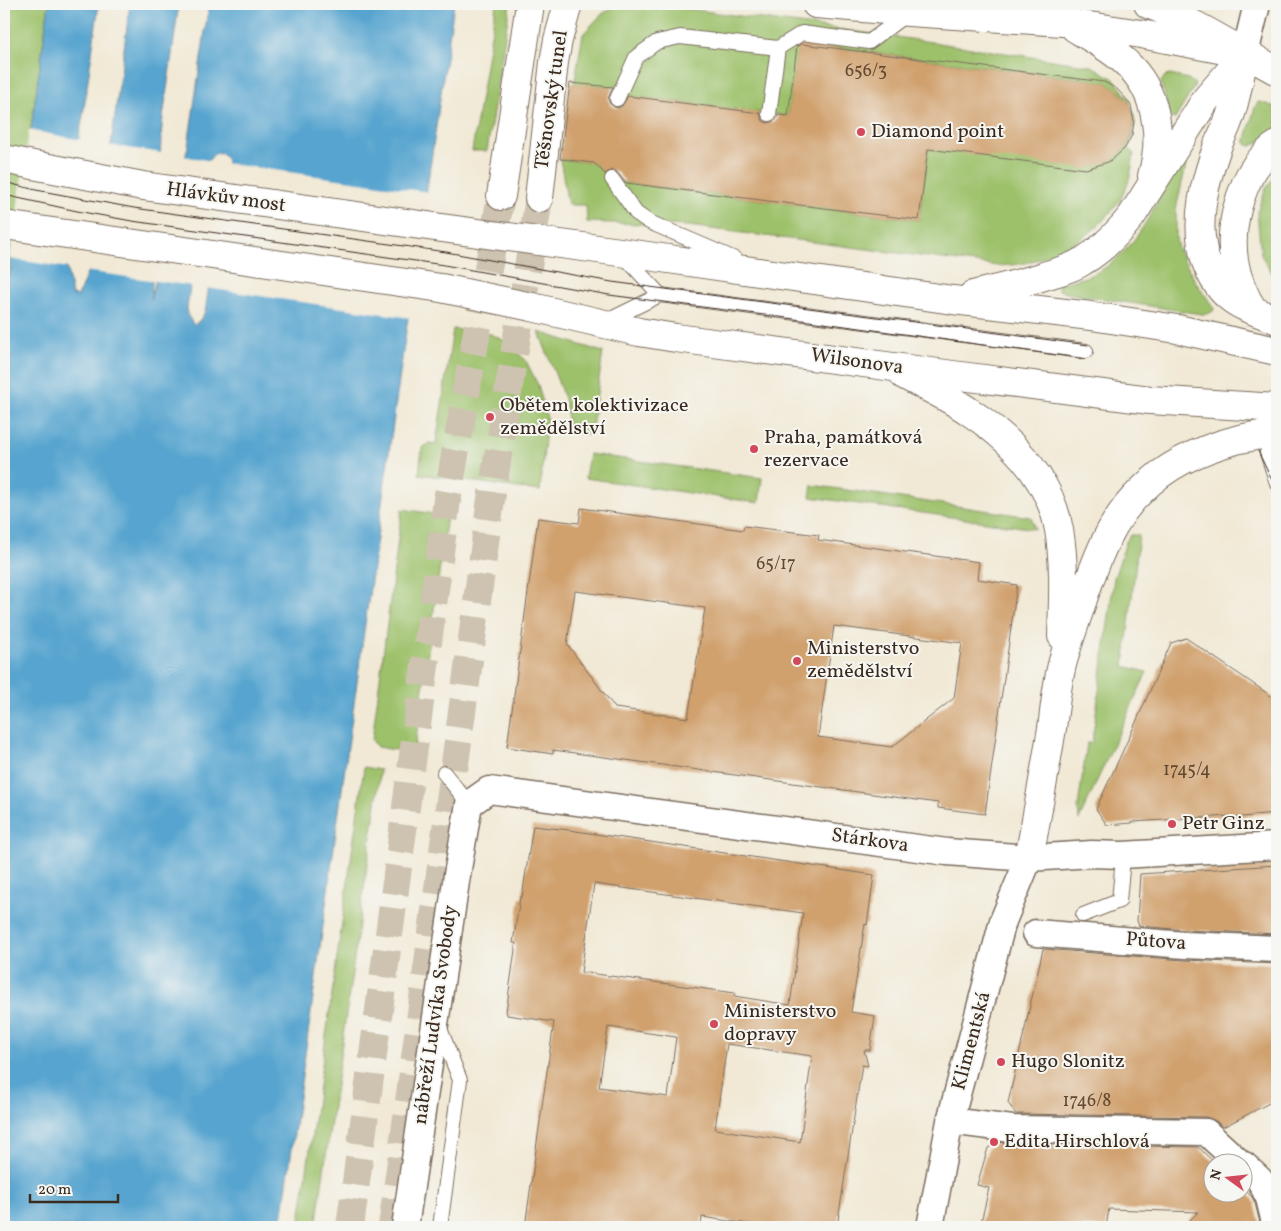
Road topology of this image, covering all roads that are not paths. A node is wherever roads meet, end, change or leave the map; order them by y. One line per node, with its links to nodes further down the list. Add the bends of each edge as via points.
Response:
1 (530, 4): 17 (main road, Těšnovský tunel)
2 (568, 4): 18 (main road, Těšnovský tunel, via 554,62)
3 (816, 4): 6 (main road)
4 (1148, 4): 9 (main road, via 1195,25)
5 (1257, 4): 9 (street)
6 (909, 12): 7 (main road); 8 (lane, via 869,42 802,33)
7 (1063, 22): 9 (main road); 16 (main road, via 1124,61 1138,75 1148,93 1155,111 1157,149)
8 (778, 48): 11 (lane, via 680,36 657,42 636,57); 12 (lane)
9 (1245, 54): 10 (main road); 16 (main road, via 1207,98); 24 (main road, via 1232,111 1206,185 1200,225 1205,258 1215,280 1229,297)
10 (1277, 71)
11 (617, 99)
12 (769, 114)
13 (1277, 145): 24 (main road, via 1262,158 1243,187 1233,224 1236,271)
14 (4, 159): 20 (main road, Hlávkův most, via 143,186)
15 (612, 179): 21 (lane, via 636,213 649,222)
16 (1146, 194): 23 (main road, via 1118,233 1083,262 1017,284)
17 (501, 196)
18 (539, 198)
19 (4, 225): 26 (main road, Wilsonova, via 441,288)
20 (620, 252): 21 (main road); 22 (lane)
21 (763, 272): 23 (main road)
22 (660, 295): 26 (lane); 27 (lane)
23 (953, 300): 28 (main road, via 1177,329)
24 (1252, 310): 25 (main road)
25 (1277, 320)
26 (602, 324): 29 (main road, Wilsonova, via 676,338)
27 (1086, 351)
28 (1277, 352)
29 (890, 367): 30 (main road, Wilsonova, via 1150,400); 33 (main road, via 969,410 1015,447 1040,480 1056,515 1059,530)
30 (1277, 408)
31 (1272, 442): 32 (lane); 33 (main road, via 1239,439 1203,451 1167,470 1141,490 1121,514 1095,562)
32 (1277, 483)
33 (1062, 662): 38 (main road)
34 (444, 773): 35 (lane)
35 (469, 804): 38 (street, Stárkova, via 490,790 947,852); 42 (street, nábřeží Ludvíka Svobody)
36 (1277, 846): 37 (street, Stárkova)
37 (1122, 855): 38 (street, Stárkova); 39 (lane, via 1119,901)
38 (1029, 858): 43 (street, Klimentská, via 1003,921)
39 (1083, 915)
40 (1036, 933): 41 (street, Půtova)
41 (1277, 949)
42 (436, 1016): 46 (street, nábřeží Ludvíka Svobody); 47 (lane, via 460,1080)
43 (950, 1122): 44 (street, via 1012,1130 1206,1132); 48 (street, Klimentská)
44 (1231, 1154)
45 (1254, 1175): 49 (street, via 1269,1198)
46 (405, 1227)
47 (440, 1227)
48 (930, 1227)
49 (1276, 1227)

